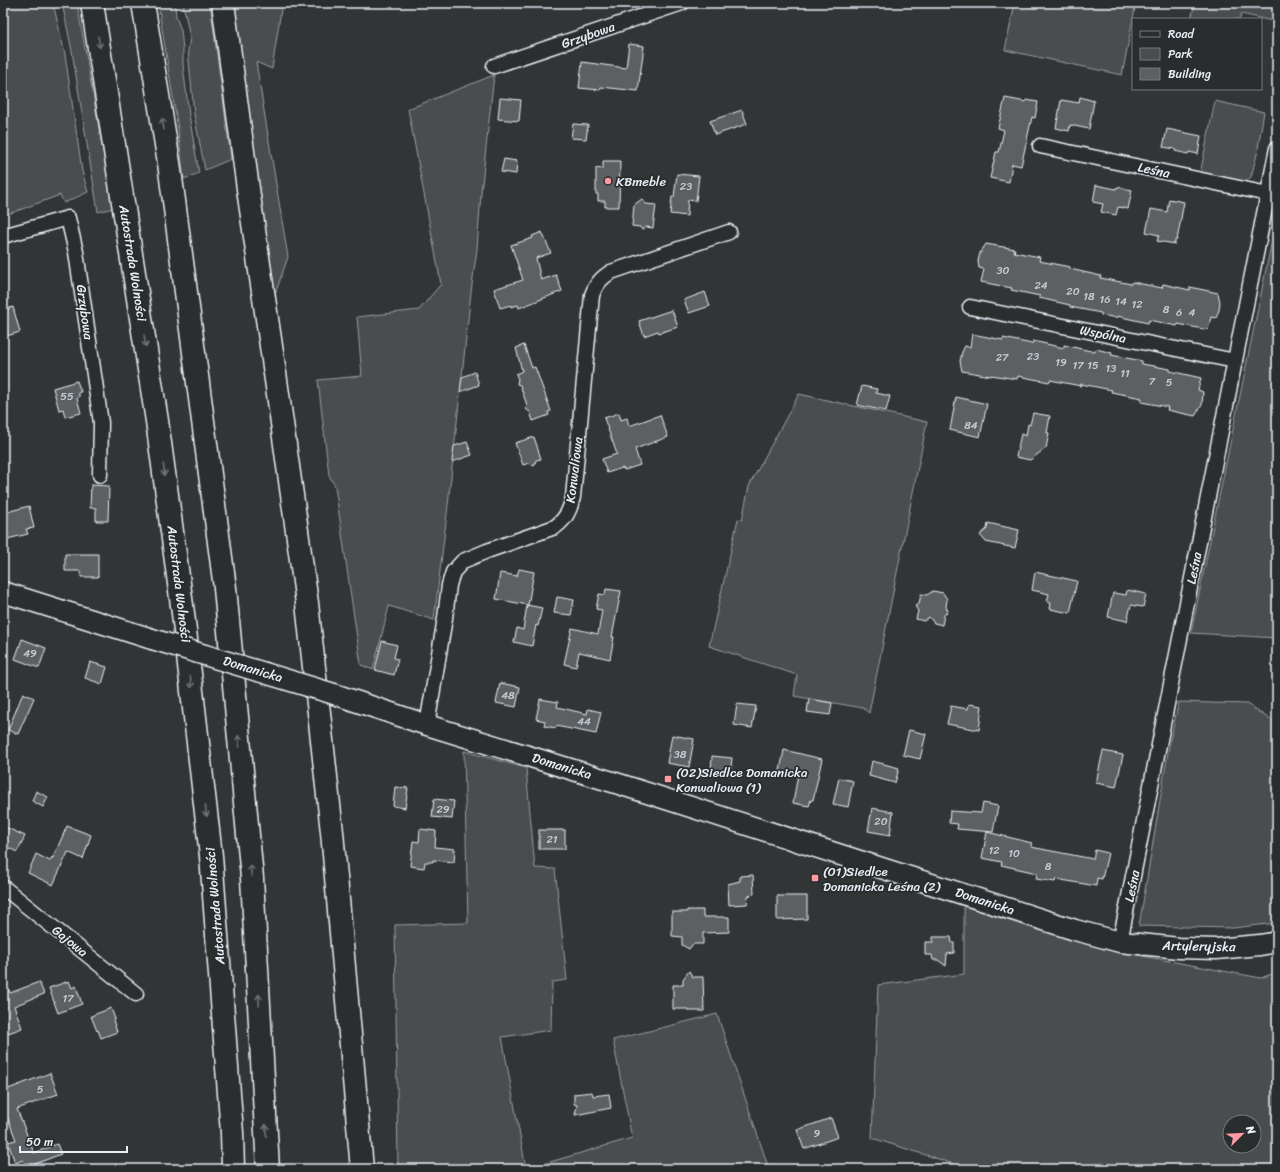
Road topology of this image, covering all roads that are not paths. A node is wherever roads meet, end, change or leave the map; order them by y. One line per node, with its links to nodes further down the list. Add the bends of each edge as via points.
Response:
1 (92, 3): 20 (main road, Autostrada Wolności, one-way to 20, via 157,421 183,613 211,856)
2 (143, 3): 21 (main road, one-way to 2, via 252,878 225,588 169,163)
3 (222, 3): 22 (main road, via 307,603 332,832)
4 (682, 3): 5 (street, Grzybowa)
5 (494, 66)
6 (1040, 146): 8 (street, Leśna)
7 (1277, 148): 8 (street, Leśna)
8 (1268, 194): 12 (street, Leśna)
9 (729, 232): 15 (street, Konwaliowa, via 611,272 596,284 592,295 570,508 561,523 555,527 463,561 453,572)
10 (3, 236): 13 (street, Grzybowa, via 68,218 76,252 101,423)
11 (970, 307): 12 (street, Wspólna)
12 (1235, 361): 17 (street, Leśna)
13 (100, 475)
14 (3, 592): 15 (street, Domanicka, bridge)
15 (427, 725): 17 (street, Domanicka)
16 (3, 887): 19 (street, Gajowa)
17 (1120, 942): 18 (street, Artyleryjska, via 1216,949 1260,946)
18 (1277, 942)
19 (136, 994)
20 (233, 1169)
21 (268, 1169)
22 (362, 1169)

